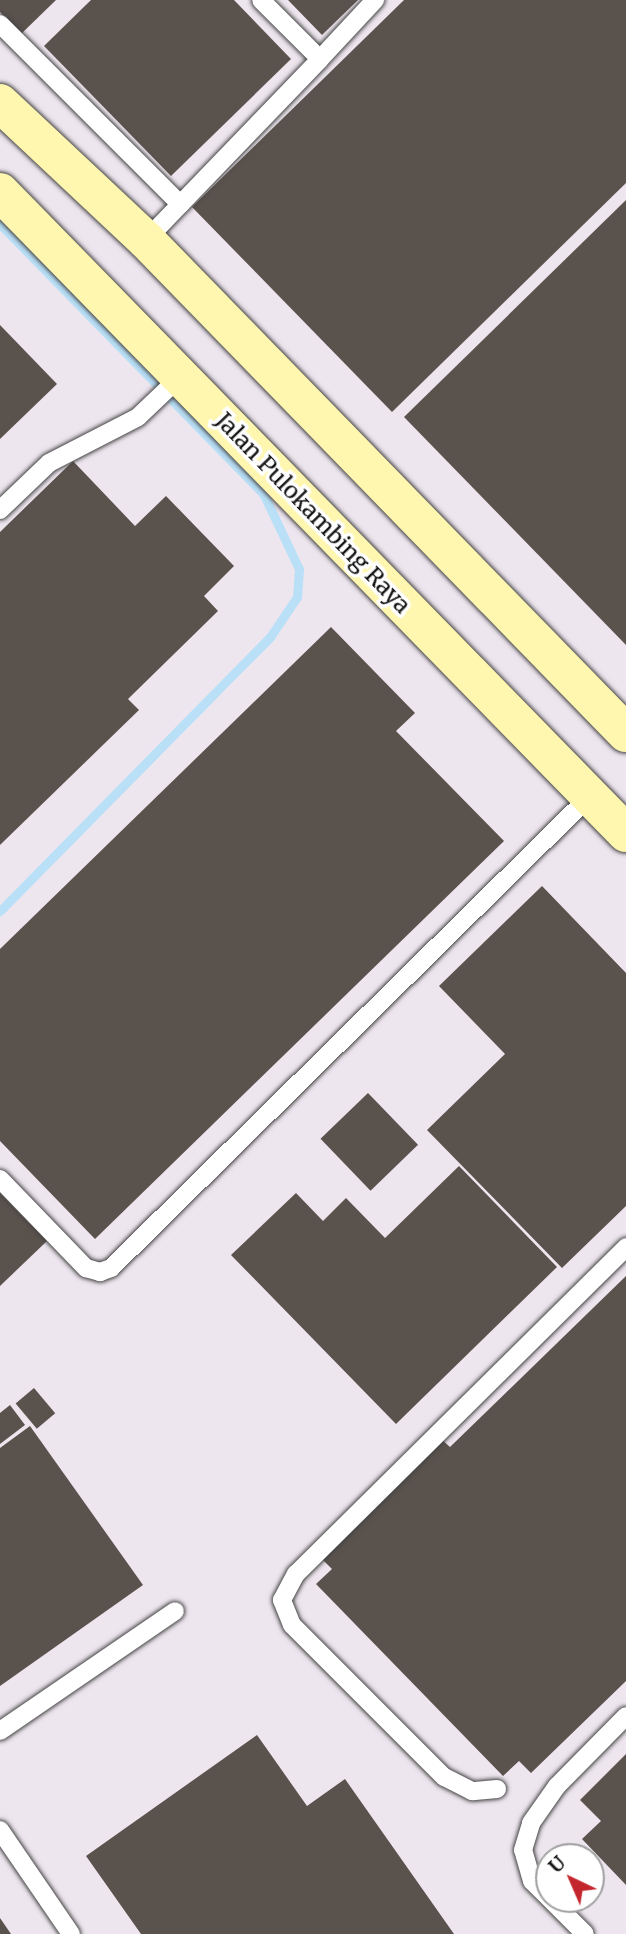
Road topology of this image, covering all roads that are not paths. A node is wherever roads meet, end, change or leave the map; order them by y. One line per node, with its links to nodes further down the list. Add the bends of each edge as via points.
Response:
1 (261, 0): 4 (lane)
2 (375, 0): 4 (lane)
3 (0, 24): 7 (lane)
4 (320, 59): 7 (lane)
5 (0, 103): 8 (street)
6 (0, 192): 9 (street, Jalan Pulokambing Raya)
7 (180, 204): 8 (lane)
8 (146, 240): 11 (street)
9 (168, 389): 10 (lane, via 138,417 49,463); 12 (street, Jalan Pulokambing Raya)
10 (0, 510)
11 (626, 733)
12 (590, 796): 13 (street, Jalan Pulokambing Raya); 14 (lane, via 111,1268 100,1272 86,1268)
13 (626, 833)
14 (0, 1180)
15 (626, 1247): 19 (lane, via 296,1574 282,1600 292,1625 444,1777 472,1791)
16 (175, 1611): 18 (lane)
17 (626, 1716): 21 (lane, via 557,1786 531,1823 523,1850)
18 (0, 1731)
19 (497, 1788)
20 (0, 1830): 23 (lane)
21 (535, 1883)
22 (565, 1913): 24 (lane)
23 (71, 1934)
24 (585, 1934)

